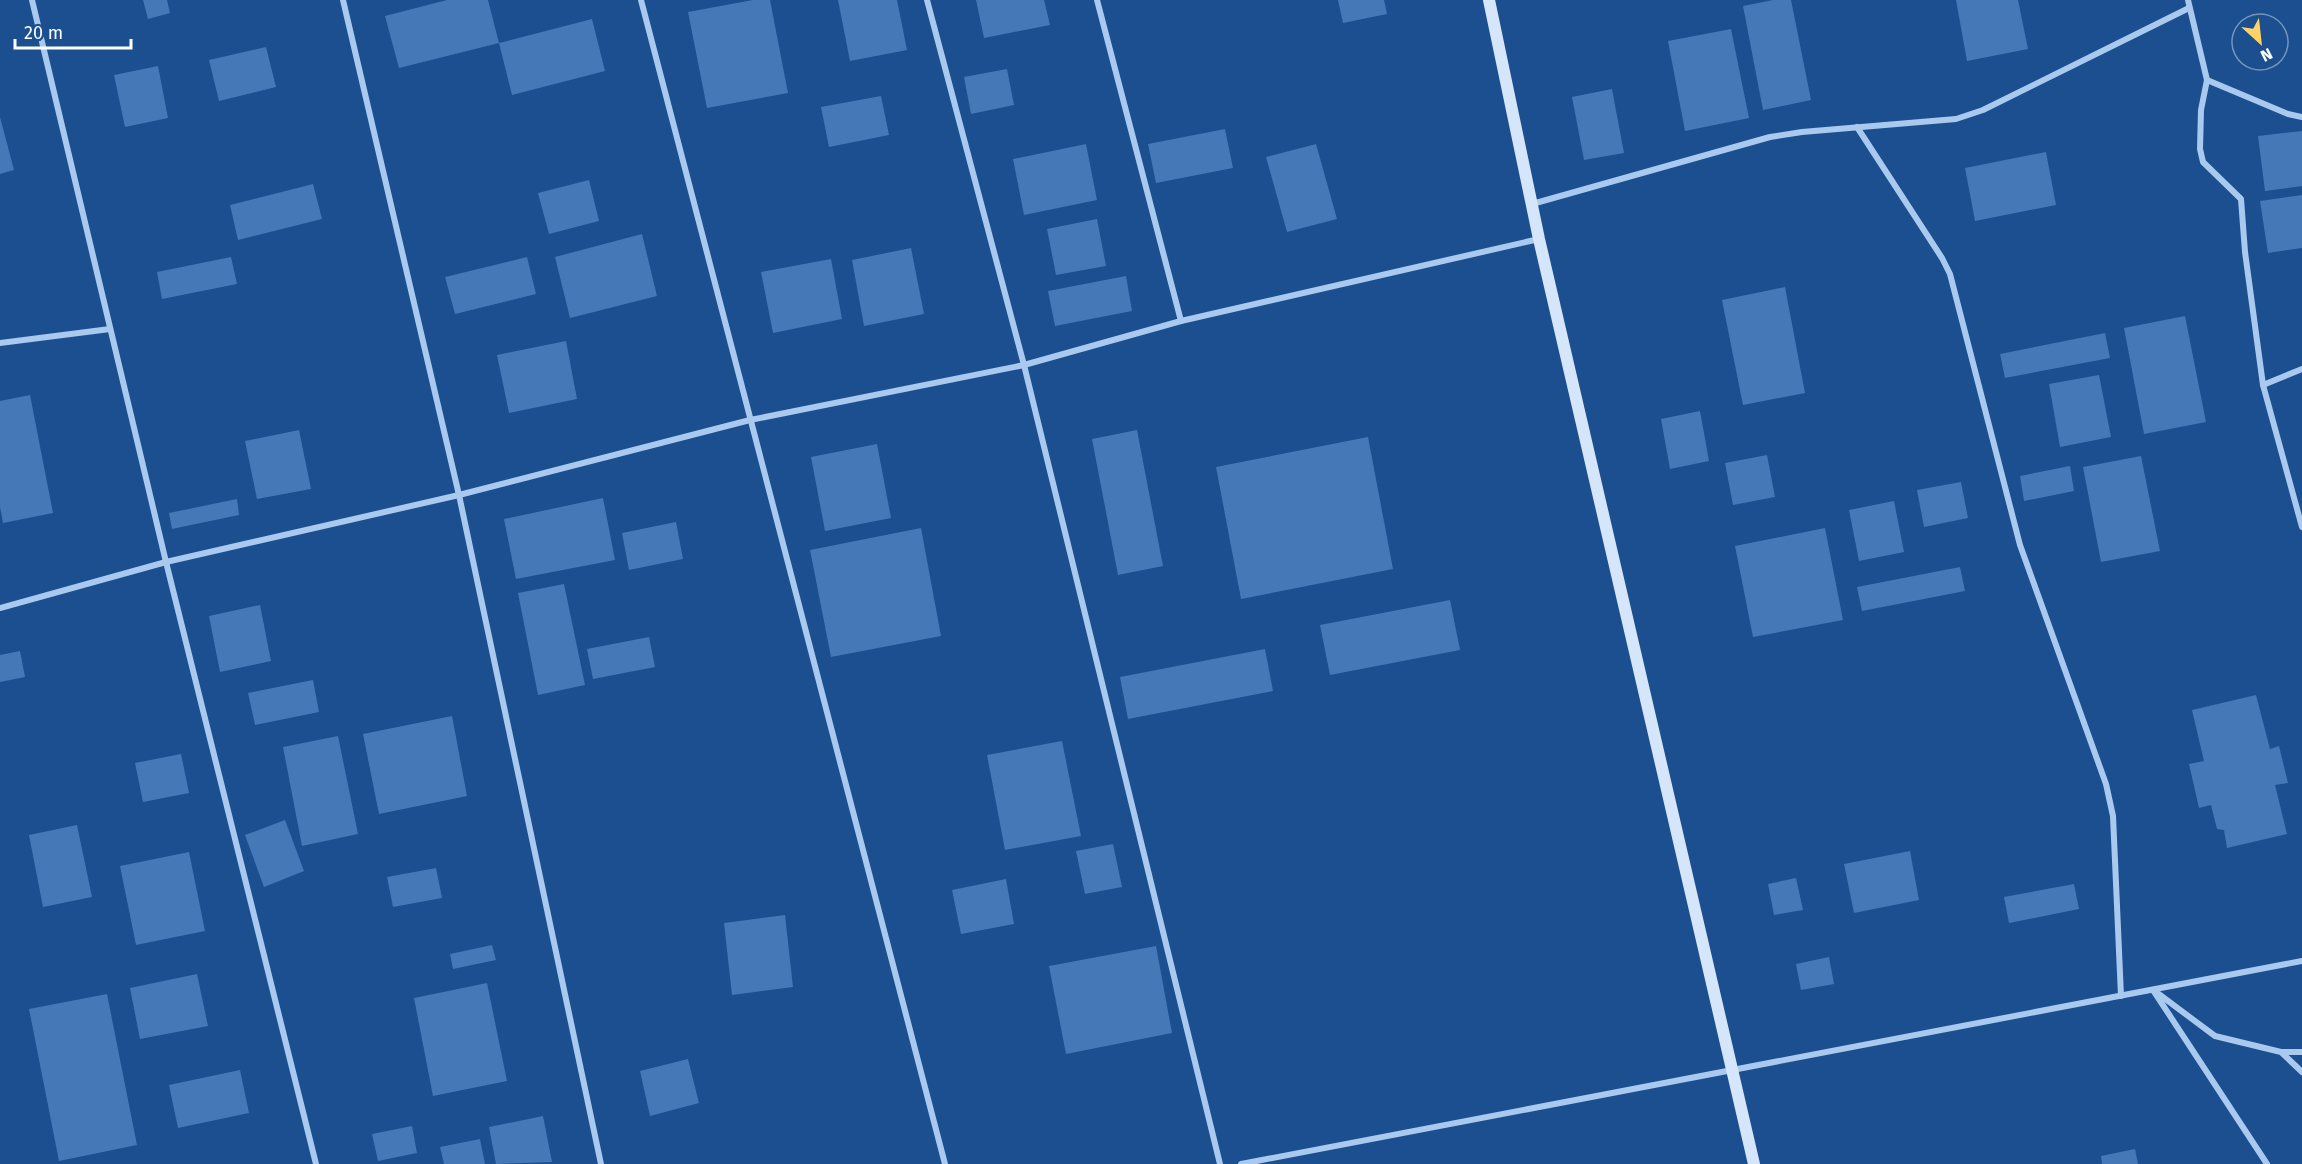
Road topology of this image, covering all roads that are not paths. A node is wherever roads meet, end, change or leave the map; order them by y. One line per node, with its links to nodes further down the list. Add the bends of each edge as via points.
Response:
1 (33, 0): 14 (street)
2 (343, 0): 20 (street)
3 (641, 0): 19 (street)
4 (927, 0): 16 (street)
5 (1096, 0): 13 (street)
6 (1489, 0): 11 (street)
7 (2188, 4): 8 (street); 10 (street, via 1983,110 1956,119)
8 (2208, 80): 9 (street); 18 (street, via 2201,110 2200,149 2203,162 2241,199)
9 (2302, 117)
10 (1857, 127): 11 (street, via 1770,137); 26 (street, via 1950,273 2020,545 2106,784 2113,816)
11 (1532, 204): 12 (street)
12 (1539, 239): 13 (street); 29 (street)
13 (1181, 321): 16 (street)
14 (110, 329): 15 (street); 22 (street)
15 (0, 343)
16 (1024, 365): 19 (street); 34 (street)
17 (2302, 369): 18 (street)
18 (2263, 384): 21 (street)
19 (750, 420): 20 (street); 33 (street)
20 (459, 495): 22 (street); 32 (street)
21 (2302, 527)
22 (166, 562): 23 (street); 31 (street)
23 (0, 608)
24 (2302, 961): 25 (street)
25 (2153, 990): 26 (street); 27 (street, via 2216,1036); 37 (street)
26 (2121, 996): 29 (street)
27 (2281, 1052): 28 (street); 30 (street)
28 (2302, 1052)
29 (1733, 1070): 35 (street); 36 (street)
30 (2302, 1072)
31 (316, 1164)
32 (601, 1164)
33 (945, 1164)
34 (1220, 1164)
35 (1241, 1164)
36 (1754, 1164)
37 (2267, 1164)

